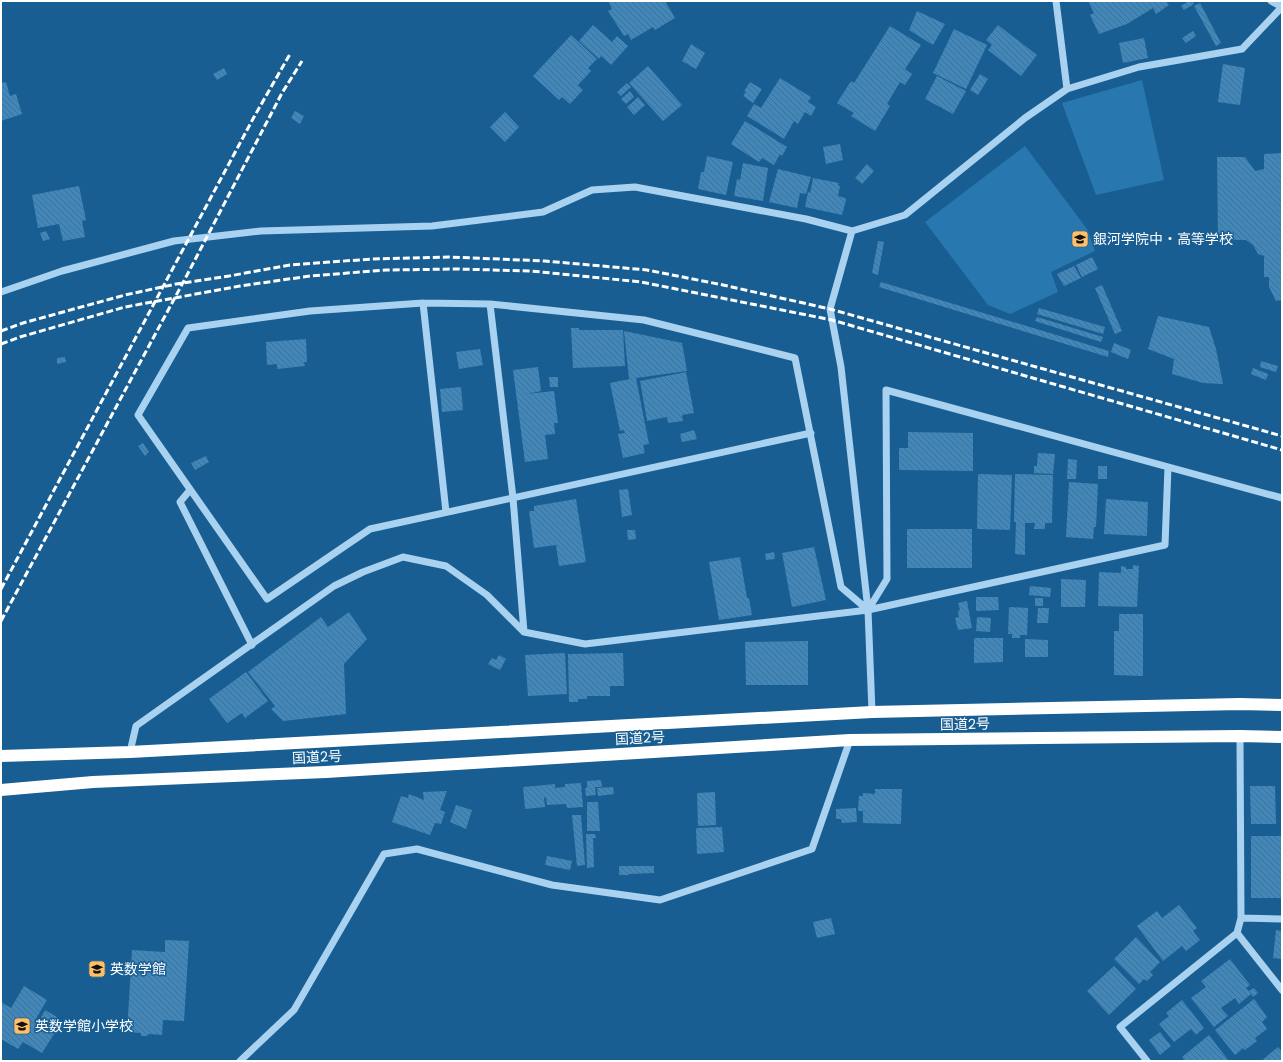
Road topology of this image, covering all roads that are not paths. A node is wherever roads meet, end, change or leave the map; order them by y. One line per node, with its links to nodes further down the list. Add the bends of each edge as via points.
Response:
1 (1056, 1): 4 (street)
2 (1271, 1): 3 (street)
3 (1282, 7): 4 (street, via 1242,49 1139,67)
4 (1067, 89): 5 (street, via 1025,118 904,215)
5 (852, 231): 6 (street, via 806,219 635,187 592,190 543,212 432,226 268,231 174,240 62,271); 15 (street, via 830,309 841,367)
6 (1, 292)
7 (423, 303): 8 (street); 11 (street, via 310,311 188,328 138,415); 14 (street)
8 (490, 304): 9 (street, via 644,320 795,358); 12 (street)
9 (811, 434): 12 (street); 15 (street, via 842,587)
10 (1168, 467): 13 (street); 15 (street, via 1166,545); 15 (street, via 886,390 887,579)
11 (190, 490): 14 (street, via 267,599 370,529); 17 (street, via 180,502)
12 (513, 498): 14 (street); 16 (street)
13 (1282, 498)
14 (446, 512)
15 (868, 610): 16 (street, via 585,644); 19 (street)
16 (524, 632): 17 (street, via 487,595 446,566 403,557 334,586)
17 (252, 645): 23 (street, via 136,726)
18 (1282, 705): 19 (highway, 国道2号)
19 (872, 712): 23 (highway, 国道2号)
20 (1240, 736): 21 (highway, 国道2号); 22 (highway, 国道2号); 26 (street)
21 (1282, 737)
22 (850, 740): 25 (highway, 国道2号, via 326,772 93,782); 30 (street, via 812,849 660,900 552,885 417,849 384,854 294,1010)
23 (130, 752): 24 (highway, 国道2号)
24 (1, 756)
25 (1, 790)
26 (1241, 918): 27 (street); 28 (street)
27 (1282, 919)
28 (1237, 933): 29 (street); 31 (street, via 1120,1027)
29 (1282, 990)
30 (240, 1061)
31 (1147, 1061)

